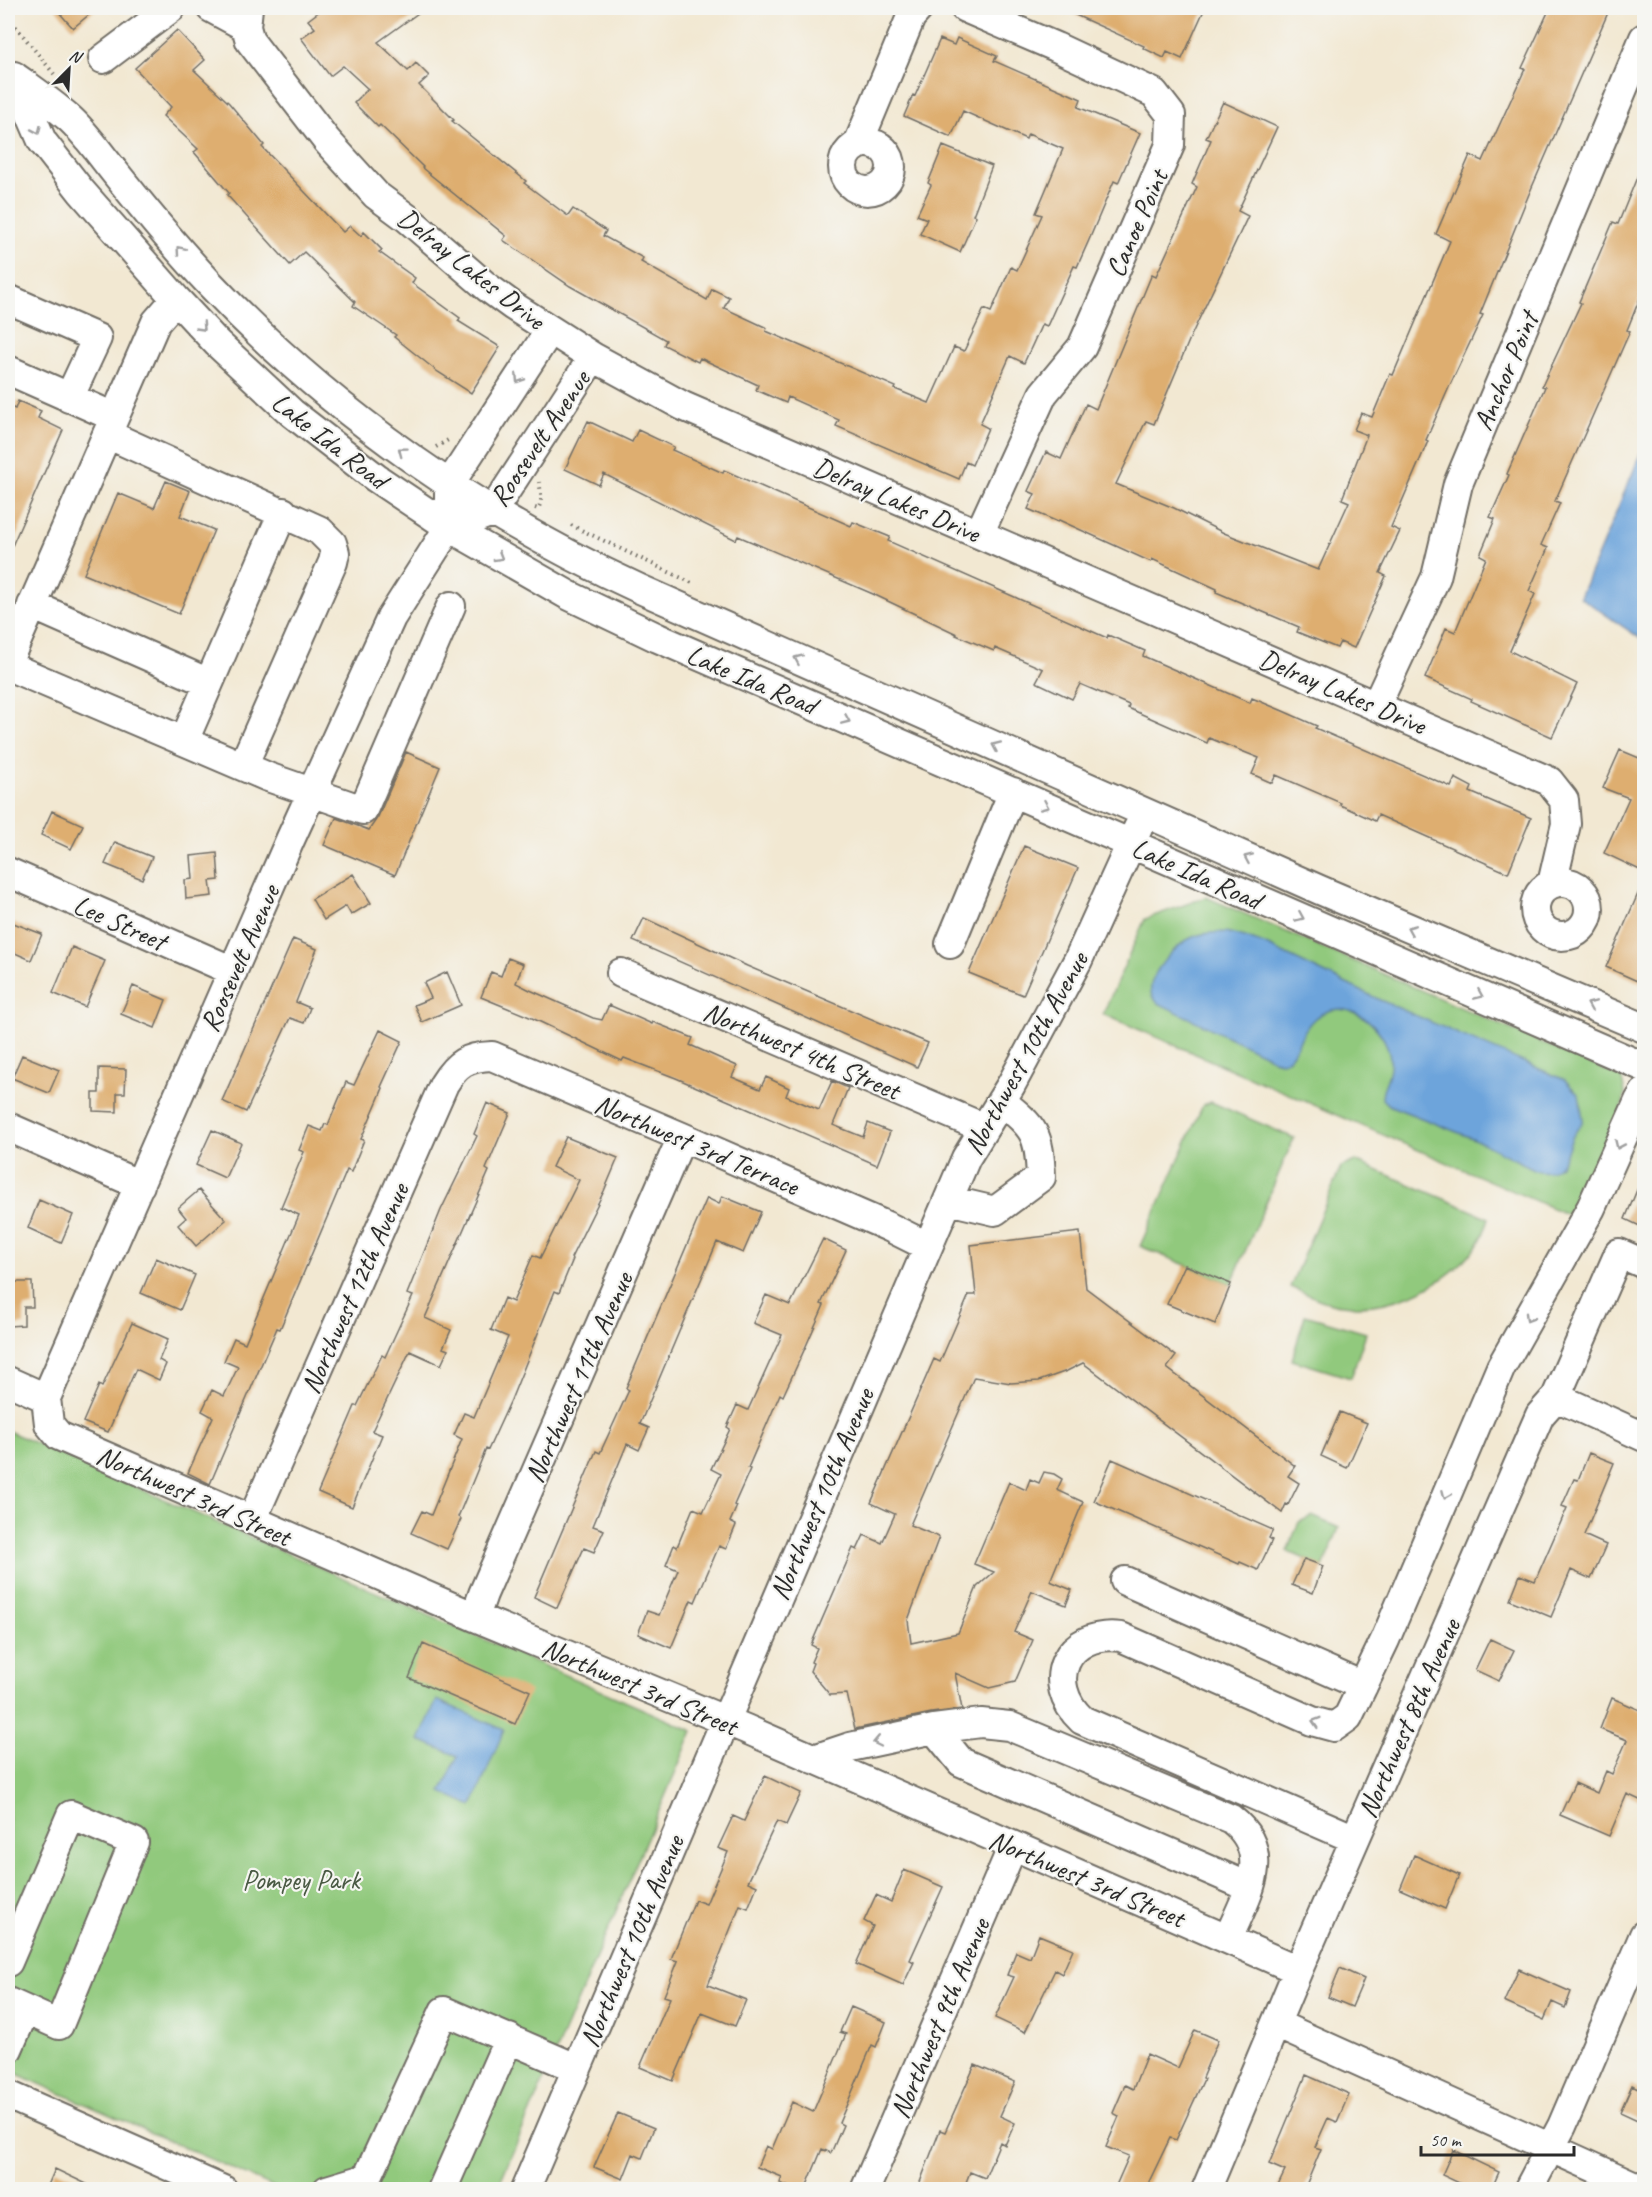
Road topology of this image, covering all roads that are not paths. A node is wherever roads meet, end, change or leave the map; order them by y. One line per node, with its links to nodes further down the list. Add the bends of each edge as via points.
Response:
1 (171, 8): 7 (street)
2 (211, 8): 5 (street)
3 (919, 8): 9 (street, via 911,17)
4 (965, 8): 21 (street, Canoe Point, via 1154,93 1171,115 1170,145 1082,347 1043,394)
5 (247, 17): 12 (street, Delray Lakes Drive, via 250,41 327,141 376,195 487,287)
6 (1644, 38): 27 (street, Anchor Point, via 1458,484 1436,577)
7 (103, 60)
8 (10, 75): 11 (street, Lake Ida Road, one-way to 11, via 42,141); 17 (street, Lake Ida Road, one-way to 8, via 319,386 245,320 179,250 70,119)
9 (858, 144)
10 (8, 299): 15 (street, via 97,339)
11 (176, 299): 16 (street, via 156,322); 20 (street, Lake Ida Road, one-way to 20, via 292,413 375,478)
12 (550, 330): 13 (street, Delray Lakes Drive); 17 (street, Roosevelt Avenue, one-way to 17)
13 (593, 357): 19 (street, Roosevelt Avenue); 21 (street, Delray Lakes Drive, via 683,406)
14 (8, 370): 15 (street)
15 (69, 398): 16 (street)
16 (110, 426): 18 (street); 22 (street)
17 (449, 485): 19 (street, Lake Ida Road); 20 (street, Roosevelt Avenue)
18 (283, 512): 26 (street); 29 (street, via 327,536 332,543 333,562)
19 (492, 512): 20 (street, Roosevelt Avenue); 32 (street, Lake Ida Road, one-way to 19, via 611,576)
20 (449, 527): 30 (street, Roosevelt Avenue, via 391,618); 31 (street, Lake Ida Road, one-way to 31, via 526,573 614,618)
21 (979, 534): 27 (street, Delray Lakes Drive)
22 (32, 605): 24 (street); 26 (street)
23 (451, 606): 30 (street, via 363,810)
24 (8, 661)
25 (8, 666): 28 (street)
26 (209, 683): 28 (street)
27 (1376, 706): 35 (street, Delray Lakes Drive, via 1549,781 1564,800 1566,824)
28 (184, 741): 29 (street)
29 (243, 766): 30 (street)
30 (312, 792): 37 (street, Roosevelt Avenue)
31 (1013, 792): 33 (street, Lake Ida Road, one-way to 33); 36 (street)
32 (1145, 812): 33 (street, Northwest 10th Avenue); 39 (street, Lake Ida Road, one-way to 32)
33 (1131, 844): 41 (street, Lake Ida Road, one-way to 41); 43 (street, Northwest 10th Avenue, via 1078,960)
34 (8, 872): 37 (street, Lee Street)
35 (1552, 884)
36 (950, 944)
37 (233, 971): 47 (street, Roosevelt Avenue)
38 (621, 973): 45 (street, Northwest 4th Street)
39 (1644, 1028)
40 (464, 1061): 46 (street, Northwest 3rd Terrace, via 492,1056); 55 (street, Northwest 12th Avenue, via 444,1084)
41 (1644, 1067)
42 (1644, 1093): 58 (street, one-way to 58, via 1591,1208 1501,1367)
43 (1001, 1101): 45 (street, Northwest 10th Avenue); 48 (street, via 1026,1121 1040,1146 1041,1177 995,1211)
44 (8, 1127): 47 (street)
45 (984, 1128): 48 (street, Northwest 10th Avenue)
46 (682, 1137): 49 (street, Northwest 3rd Terrace); 57 (street, Northwest 11th Avenue)
47 (140, 1185): 53 (street, Roosevelt Avenue)
48 (948, 1200): 49 (street, Northwest 10th Avenue)
49 (927, 1246): 59 (street, Northwest 10th Avenue)
50 (1632, 1258): 52 (street, Northwest 8th Avenue)
51 (8, 1381): 53 (street)
52 (1556, 1397): 54 (street); 62 (street, Northwest 8th Avenue, via 1540,1415)
53 (46, 1398): 55 (street, Northwest 3rd Street, via 49,1424 58,1436)
54 (1644, 1437)
55 (252, 1520): 57 (street, Northwest 3rd Street)
56 (1125, 1581): 58 (street)
57 (475, 1617): 59 (street, Northwest 3rd Street)
58 (1363, 1686): 62 (street, one-way to 62, via 1348,1717 1334,1727 1106,1635 1079,1645 1069,1656 1061,1683 1064,1698 1082,1720)
59 (725, 1720): 61 (street, Northwest 3rd Street); 73 (street, Northwest 10th Avenue)
60 (934, 1729): 61 (street, one-way to 61, via 850,1747); 64 (street, via 961,1762); 64 (street, via 981,1723 1008,1726 1231,1819 1244,1828 1256,1857)
61 (814, 1760): 63 (street, Northwest 3rd Street)
62 (1355, 1839): 68 (street, Northwest 8th Avenue)
63 (1013, 1846): 66 (street, Northwest 3rd Street); 81 (street, Northwest 9th Avenue)
64 (1249, 1887): 66 (street)
65 (1644, 1935): 75 (street)
66 (1228, 1939): 68 (street, Northwest 3rd Street)
67 (8, 1962): 69 (street, via 71,1815 134,1842 59,2025)
68 (1298, 1970): 70 (street, Northwest 8th Avenue)
69 (16, 2006): 72 (street)
70 (1276, 2024): 75 (street); 82 (street, Northwest 8th Avenue)
71 (509, 2038): 73 (street); 77 (street, via 444,2011 367,2178); 79 (street)
72 (8, 2049)
73 (576, 2068): 80 (street, Northwest 10th Avenue)
74 (8, 2095): 76 (street)
75 (1550, 2148): 83 (street); 84 (street)
76 (186, 2182): 78 (street)
77 (340, 2188)
78 (223, 2190)
79 (441, 2190)
80 (525, 2190)
81 (866, 2190)
82 (1206, 2190)
83 (1528, 2190)
84 (1644, 2190)

